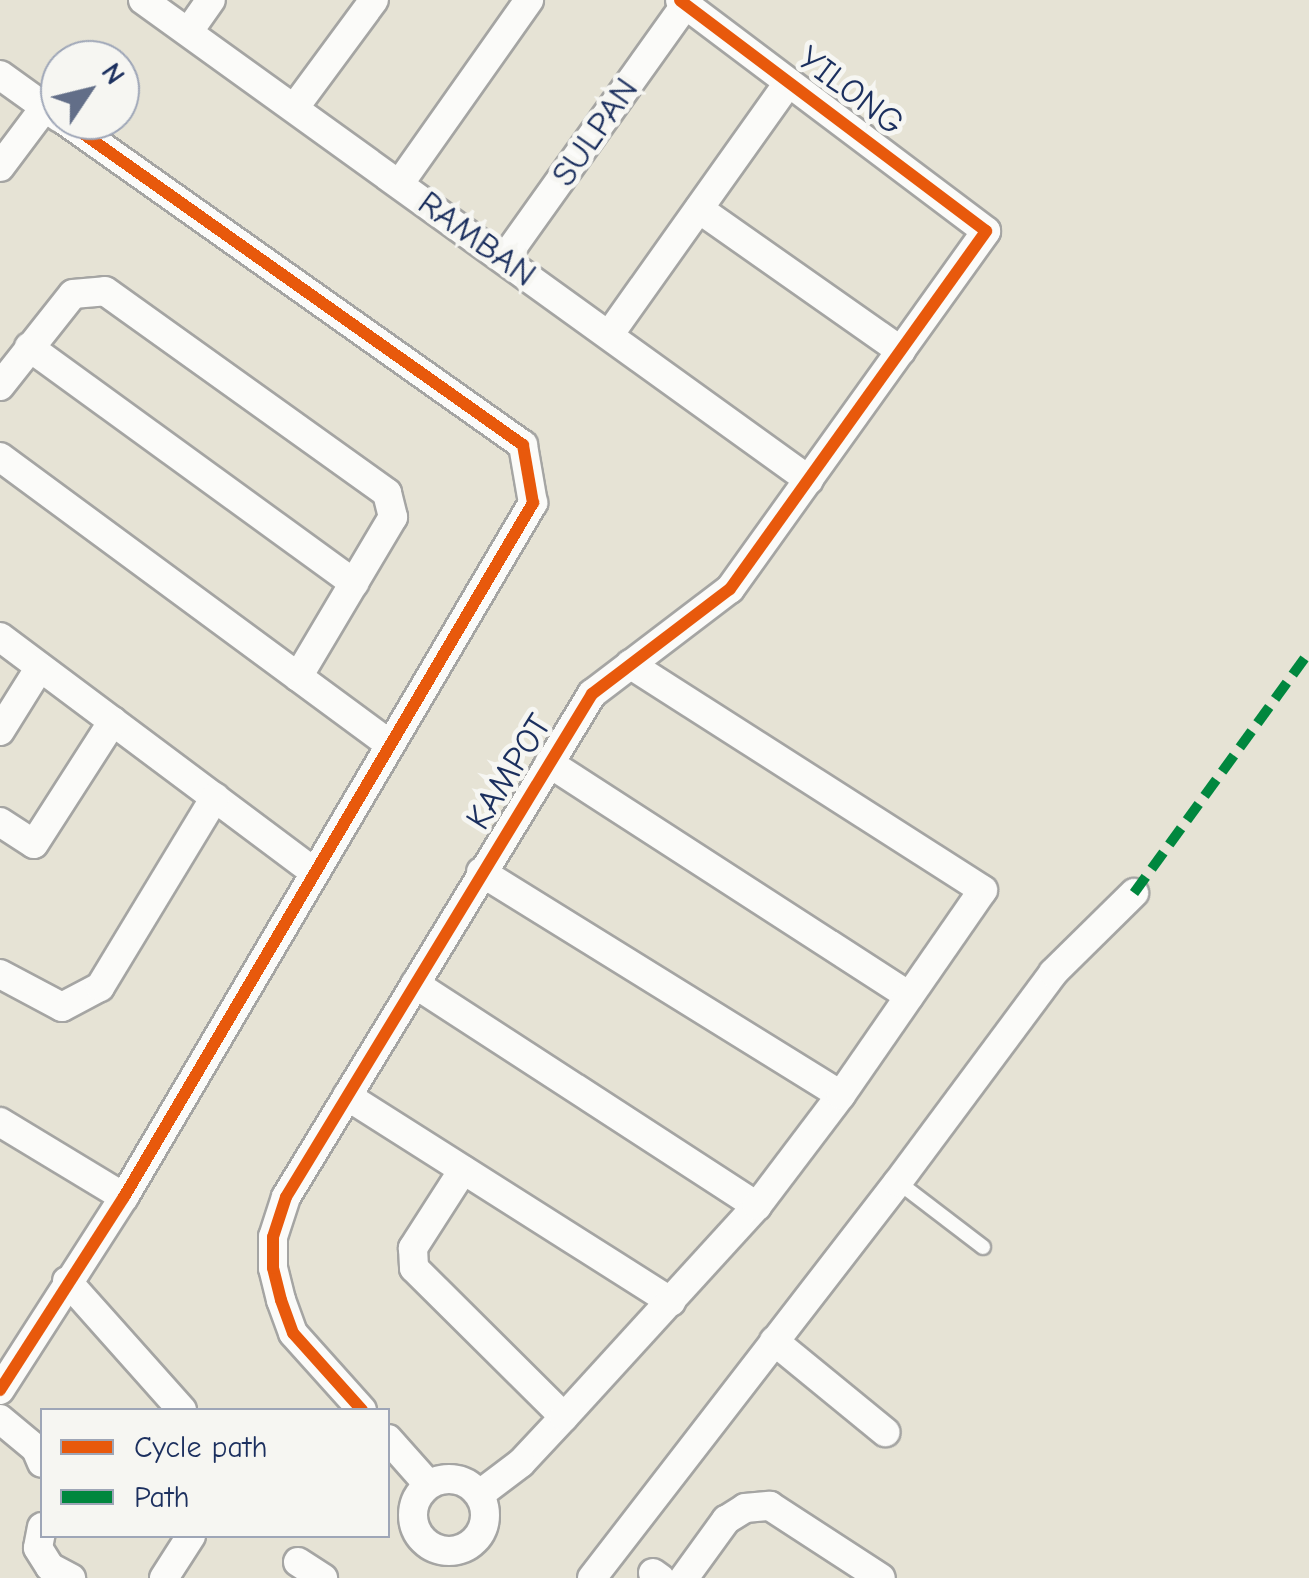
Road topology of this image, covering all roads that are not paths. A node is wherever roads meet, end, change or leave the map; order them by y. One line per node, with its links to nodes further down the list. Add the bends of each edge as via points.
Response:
1 (143, 0): 6 (street, RAMBAN)
2 (211, 0): 6 (street)
3 (374, 0): 10 (street)
4 (529, 0): 14 (street)
5 (683, 2): 8 (street, YILONG); 17 (street, SULPAN)
6 (189, 31): 10 (street, RAMBAN)
7 (0, 75): 9 (street)
8 (790, 82): 15 (street); 16 (street, YILONG)
9 (40, 104)
10 (295, 108): 14 (street, RAMBAN)
11 (40, 130): 13 (street)
12 (91, 140): 31 (street, via 523,445 533,503)
13 (0, 166)
14 (400, 184): 17 (street, RAMBAN)
15 (699, 209): 18 (street); 20 (street)
16 (986, 231): 20 (street, KAMPOT)
17 (504, 259): 18 (street, RAMBAN)
18 (609, 335): 23 (street, RAMBAN)
19 (29, 348): 21 (street); 24 (street); 24 (street, via 73,294 104,291 387,493 393,517)
20 (901, 351): 23 (street, KAMPOT)
21 (0, 386)
22 (0, 457): 28 (street)
23 (809, 480): 26 (street, KAMPOT, via 730,589)
24 (354, 583): 28 (street)
25 (0, 637): 27 (street)
26 (630, 664): 32 (street, KAMPOT, via 592,694); 40 (street, via 983,890)
27 (40, 667): 29 (street); 30 (street)
28 (298, 677): 31 (street)
29 (113, 721): 33 (street); 34 (street, via 34,844)
30 (0, 731)
31 (389, 744): 35 (street)
32 (549, 763): 36 (street, KAMPOT); 40 (street)
33 (215, 797): 35 (street); 38 (street, via 100,987 62,1007)
34 (0, 822)
35 (313, 871): 46 (street)
36 (482, 872): 39 (street, KAMPOT); 41 (street)
37 (1134, 893): 45 (street, via 1053,973)
38 (0, 974)
39 (414, 984): 42 (street, KAMPOT); 47 (street)
40 (910, 996): 41 (street)
41 (841, 1095): 47 (street)
42 (347, 1096): 44 (street); 54 (street, KAMPOT, via 286,1197 273,1237 273,1268 293,1334)
43 (3, 1130): 46 (street)
44 (463, 1170): 50 (street); 55 (street, via 414,1248 414,1268)
45 (898, 1182): 48 (lane); 51 (street)
46 (124, 1197): 49 (street)
47 (757, 1206): 50 (street)
48 (983, 1247)
49 (68, 1281): 52 (street); 53 (street)
50 (671, 1302): 55 (street)
51 (774, 1341): 57 (street); 70 (street)
52 (0, 1390)
53 (180, 1408)
54 (360, 1408)
55 (564, 1417): 61 (street)
56 (0, 1419): 59 (street)
57 (885, 1432)
58 (390, 1441): 60 (street)
59 (40, 1459)
60 (428, 1484): 61 (street, via 465,1481); 64 (street, via 413,1509 419,1537 430,1547)
61 (480, 1494): 64 (street, via 481,1534)
62 (40, 1538): 66 (street, via 38,1548 50,1567)
63 (190, 1538): 67 (street)
64 (459, 1550): 69 (street)
65 (298, 1562): 68 (street)
66 (72, 1578)
67 (164, 1578)
68 (323, 1578)
69 (447, 1578)
70 (592, 1578)
71 (684, 1578): 72 (street, via 726,1520 745,1508 770,1506)
72 (881, 1578)

